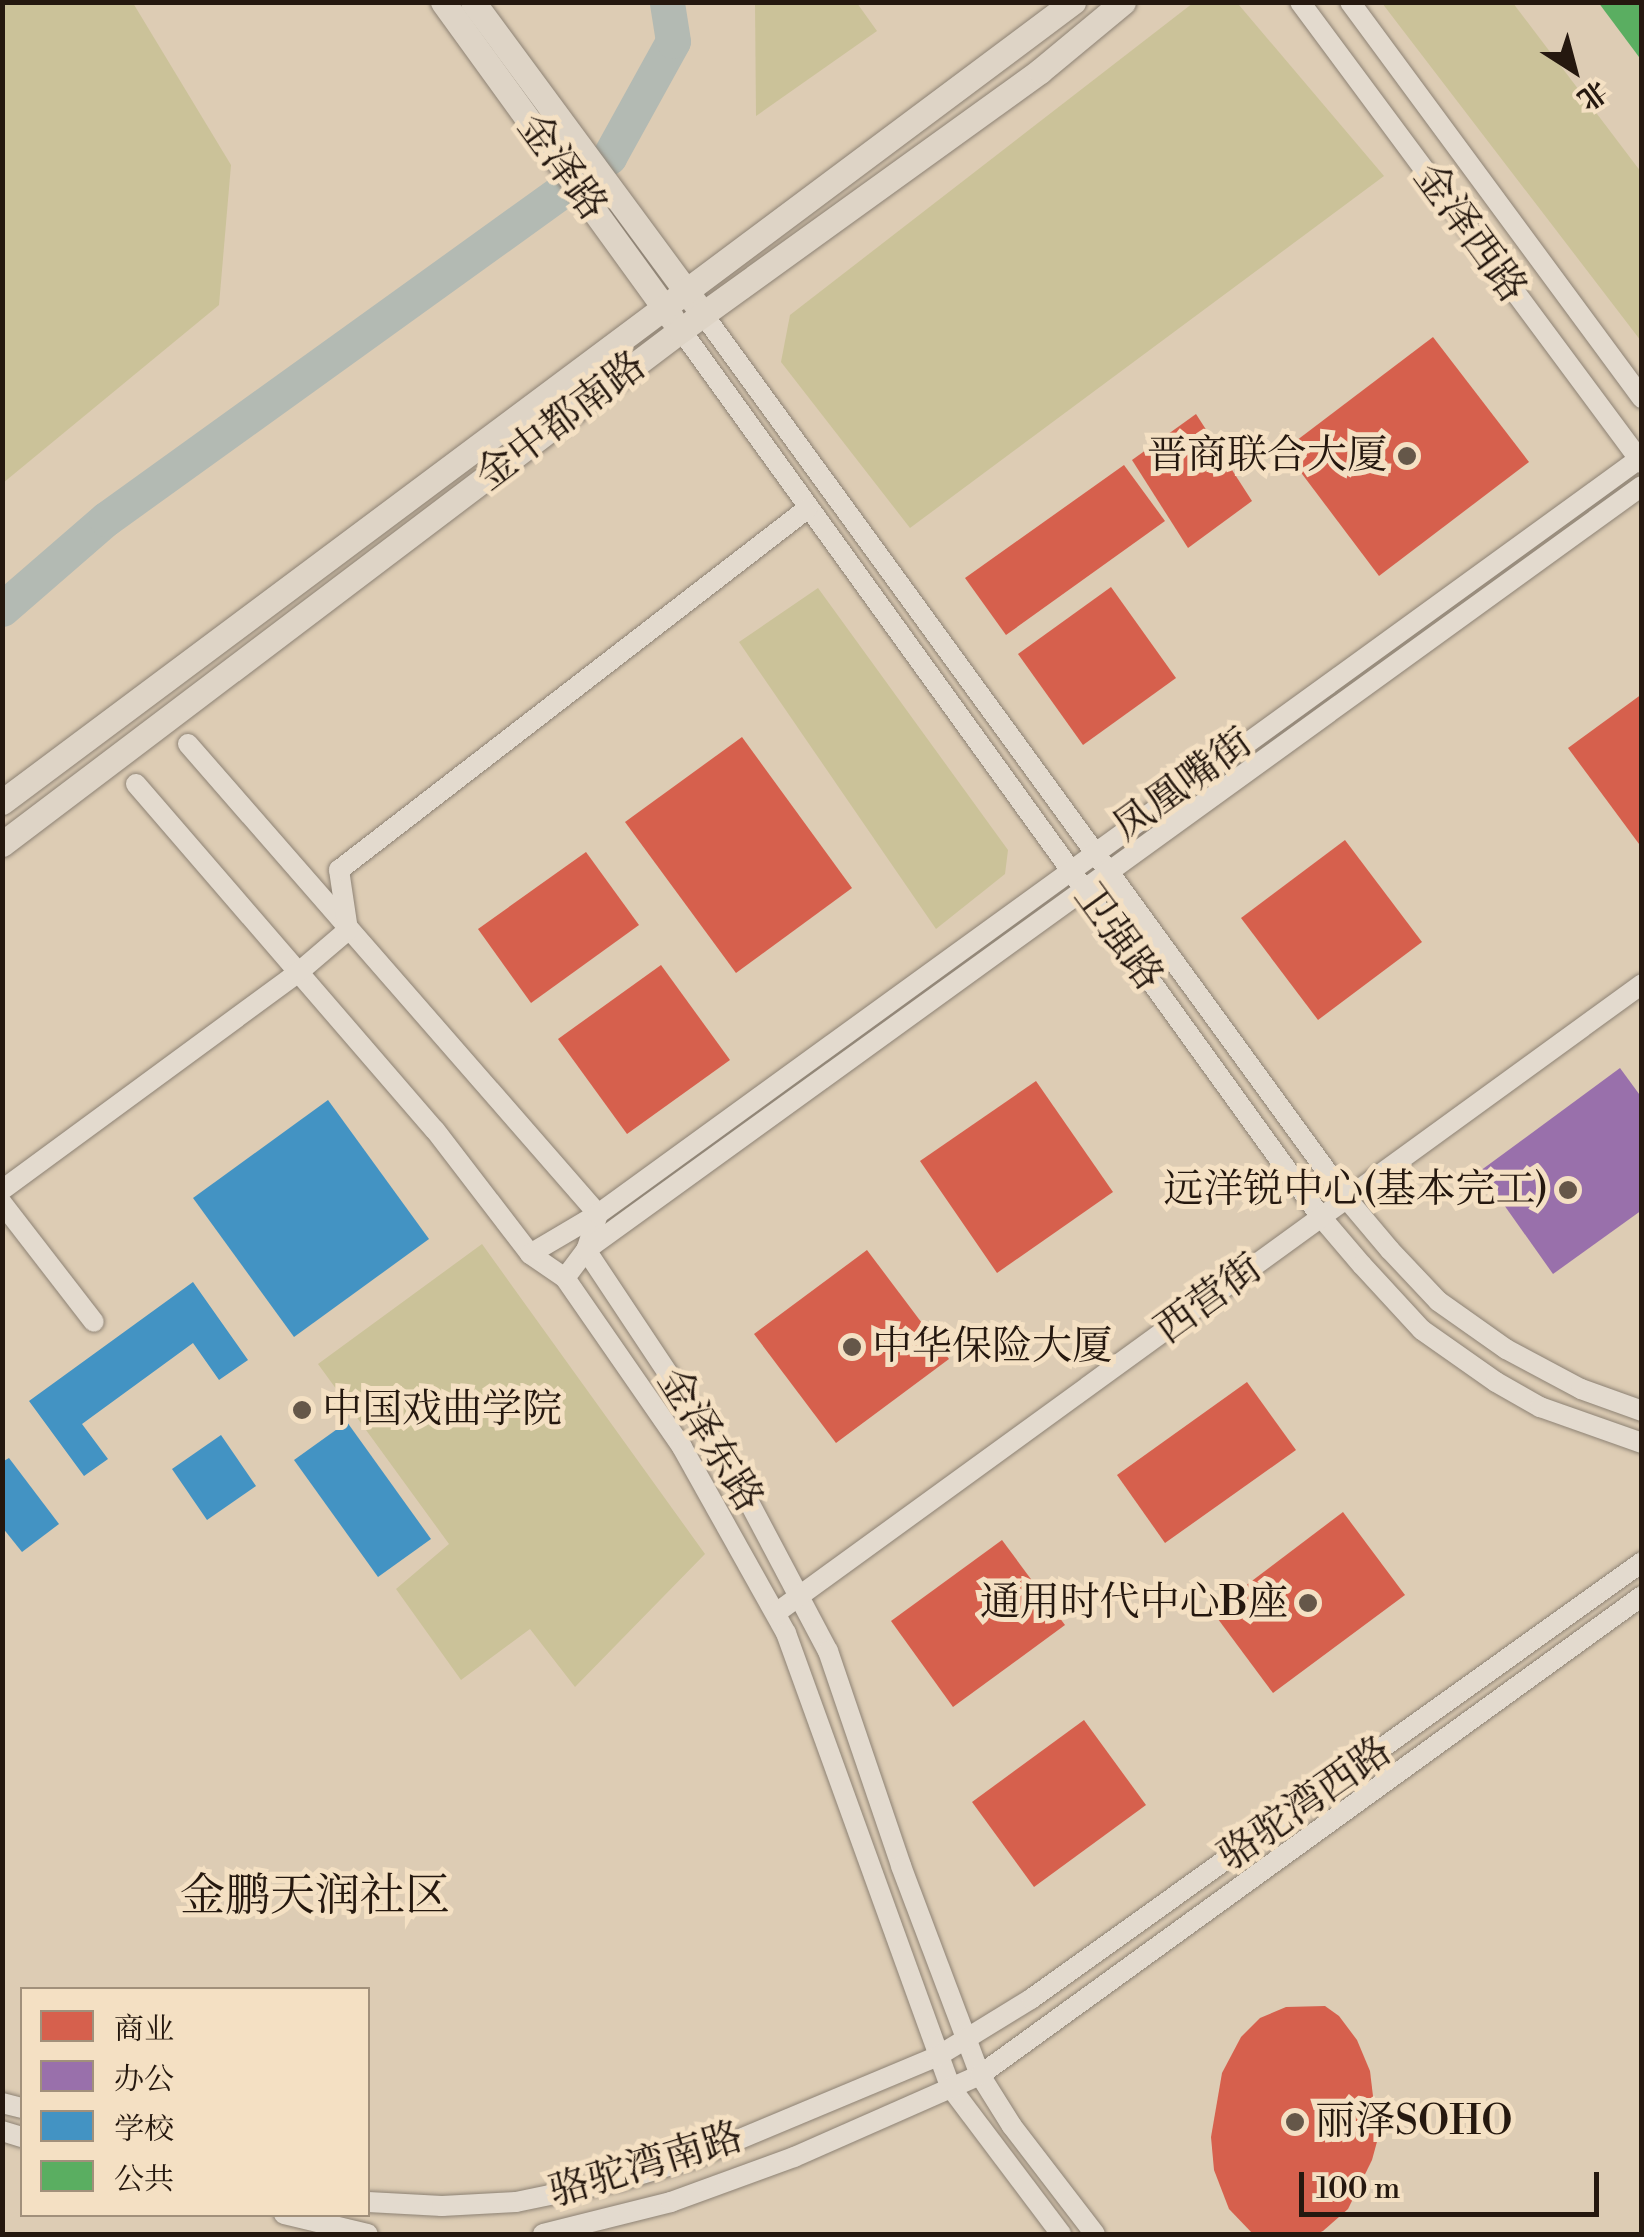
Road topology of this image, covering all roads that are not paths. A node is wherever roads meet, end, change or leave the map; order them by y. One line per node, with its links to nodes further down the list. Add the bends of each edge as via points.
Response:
1 (443, 2): 7 (main road, 金泽路)
2 (473, 2): 7 (main road, 金泽路)
3 (1073, 2): 8 (main road, 金中都南路)
4 (1124, 2): 10 (main road, 金中都南路, via 1040,71)
5 (1300, 2): 13 (street, 金泽西路)
6 (1350, 2): 12 (street, 金泽西路)
7 (542, 119): 8 (main road, 金泽路, via 628,213); 9 (main road, 金泽路, via 606,228)
8 (686, 290): 9 (main road, 金中都南路); 10 (main road, 金泽路)
9 (664, 306): 11 (main road, 金泽路); 18 (main road, 金中都南路)
10 (703, 314): 11 (main road, 金中都南路); 20 (street, 卫强路)
11 (681, 330): 15 (street, 卫强路); 19 (main road, 金中都南路)
12 (1642, 398)
13 (1640, 460): 20 (street, 凤凰嘴街)
14 (1642, 486): 22 (street, 凤凰嘴街)
15 (807, 510): 21 (street, 卫强路); 24 (street, via 339,870)
16 (188, 744): 24 (street)
17 (136, 784): 25 (street, 金泽东路)
18 (2, 802)
19 (2, 844)
20 (1094, 850): 21 (street, 凤凰嘴街); 22 (street, 卫强路)
21 (1068, 868): 23 (street, 卫强路); 30 (street, 凤凰嘴街)
22 (1108, 869): 23 (street, 凤凰嘴街); 28 (street, 卫强路)
23 (1082, 887): 31 (street, 卫强路); 32 (street, 凤凰嘴街)
24 (348, 930): 25 (street); 30 (street)
25 (300, 972): 27 (street); 33 (street, 金泽东路)
26 (1642, 984): 28 (street, 西营街)
27 (2, 1190)
28 (1347, 1199): 31 (street, 西营街); 36 (street, 卫强路, via 1426,1289 1467,1323 1546,1372)
29 (2, 1203): 35 (street)
30 (598, 1214): 32 (street); 33 (street, 凤凰嘴街)
31 (1321, 1218): 37 (street, 卫强路, via 1394,1302 1447,1350 1540,1408); 40 (street, 西营街)
32 (586, 1250): 34 (street, 凤凰嘴街); 40 (street, 金泽东路, via 702,1422)
33 (530, 1254): 34 (street, 金泽东路)
34 (565, 1278): 41 (street, 金泽东路, via 682,1447)
35 (94, 1322)
36 (1642, 1411)
37 (1642, 1444)
38 (1642, 1562): 42 (street, 骆驼湾西路)
39 (1642, 1596): 44 (street, 骆驼湾西路)
40 (802, 1597): 41 (street, 西营街); 42 (street, 金泽东路, via 828,1651)
41 (776, 1613): 43 (street, 金泽东路, via 826,1735)
42 (966, 2042): 43 (street, 骆驼湾南路); 44 (street, 金泽东路)
43 (938, 2056): 45 (street, 金泽东路); 46 (street, 骆驼湾南路, via 692,2160 622,2180 516,2202)
44 (980, 2074): 45 (street, 骆驼湾南路); 51 (street, 金泽东路)
45 (950, 2088): 49 (street, 骆驼湾南路, via 671,2202); 50 (street, 金泽东路)
46 (370, 2202)
47 (297, 2217): 48 (street)
48 (368, 2234)
49 (543, 2234)
50 (1060, 2234)
51 (1094, 2234)

